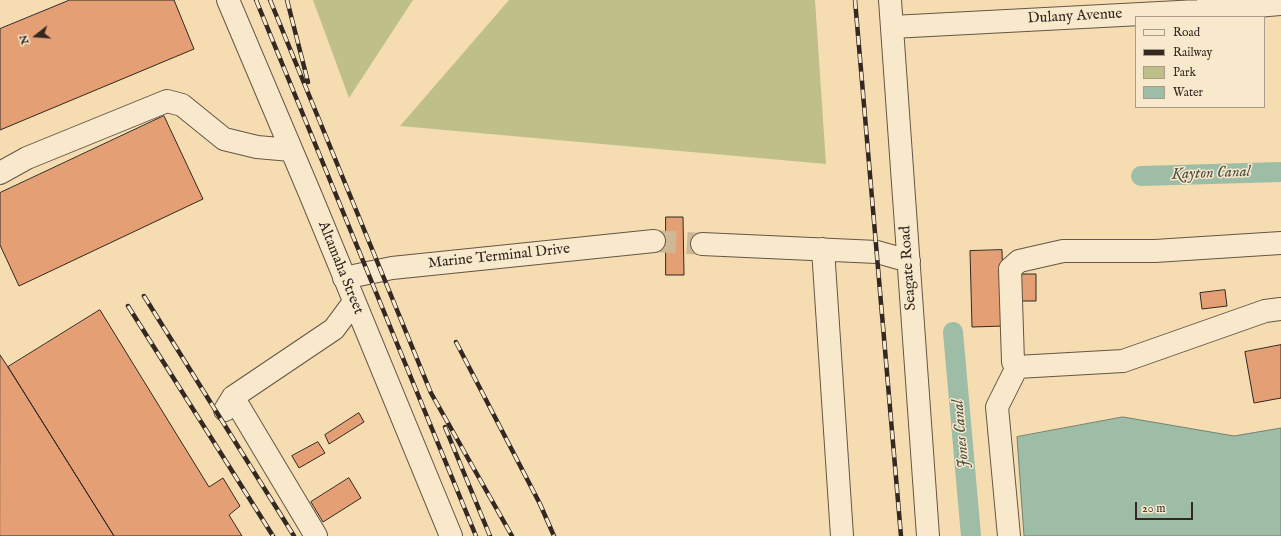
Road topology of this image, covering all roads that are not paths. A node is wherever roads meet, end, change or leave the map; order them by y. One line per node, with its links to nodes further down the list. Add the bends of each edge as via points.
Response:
1 (228, 0): 6 (street, Altamaha Street)
2 (890, 0): 5 (street, Seagate Road)
3 (1281, 4): 4 (street, Dulany Avenue)
4 (1198, 6): 5 (street, Dulany Avenue)
5 (892, 27): 12 (street, Seagate Road)
6 (291, 150): 7 (street, via 257,147 224,139 182,105 167,101 28,158); 13 (street, Altamaha Street)
7 (0, 173)
8 (654, 241): 13 (street, Marine Terminal Drive, via 392,268)
9 (1281, 243): 16 (street, via 1155,251 1063,251 1019,261 1010,269 1013,362)
10 (702, 244): 11 (street)
11 (823, 250): 12 (street, via 877,252); 19 (street)
12 (909, 261): 20 (street, Seagate Road)
13 (344, 278): 14 (street, Altamaha Street)
14 (354, 302): 17 (street, Altamaha Street); 18 (street, via 334,329 229,404)
15 (1281, 309): 16 (street, via 1265,312 1123,361)
16 (1017, 367): 21 (street, via 997,407)
17 (444, 532)
18 (316, 536)
19 (842, 536)
20 (928, 536)
21 (1009, 536)

